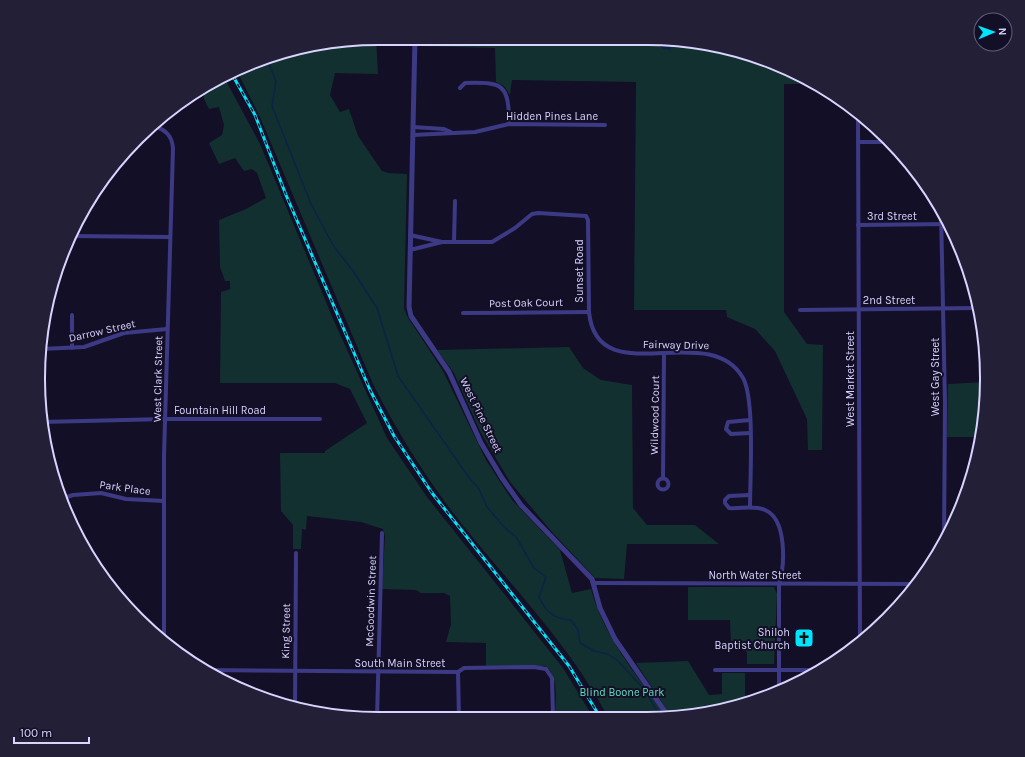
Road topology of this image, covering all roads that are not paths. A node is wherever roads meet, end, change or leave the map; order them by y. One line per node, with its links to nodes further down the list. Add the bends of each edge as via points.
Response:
1 (415, 45): 6 (street, West Pine Street)
2 (460, 88): 4 (street, via 464,83 486,83 502,88 508,97)
3 (858, 121): 10 (street, West Market Street)
4 (508, 124): 5 (street, Hidden Pines Lane); 8 (street, Hidden Pines Lane, via 475,132)
5 (605, 125)
6 (413, 127): 8 (street, Hidden Pines Lane); 9 (street, West Pine Street)
7 (159, 128): 17 (street, West Clark Street, via 164,130 172,141)
8 (452, 132): 9 (street, Hidden Pines Lane)
9 (413, 135): 15 (street, West Pine Street)
10 (858, 142): 11 (street); 14 (street, West Market Street)
11 (881, 142)
12 (455, 202): 19 (street)
13 (941, 224): 14 (street, 3rd Street); 21 (street, West Gay Street)
14 (858, 225): 23 (street, West Market Street)
15 (410, 235): 18 (street); 20 (street, West Pine Street)
16 (77, 236): 17 (street)
17 (170, 237): 28 (street, West Clark Street)
18 (442, 242): 19 (street); 20 (street)
19 (454, 242): 25 (street, Sunset Road, via 492,242 532,214 583,214 588,220)
20 (410, 250): 45 (street, West Pine Street, via 411,316 449,372 481,443 502,478 521,505 582,567)
21 (944, 308): 22 (street, 2nd Street); 23 (street, 2nd Street); 42 (street, West Gay Street)
22 (973, 308)
23 (858, 309): 24 (street, 2nd Street); 47 (street, West Market Street)
24 (800, 310)
25 (589, 312): 26 (street, Post Oak Court); 31 (street, Fairway Drive, via 594,335 608,347 626,353)
26 (463, 313)
27 (72, 315): 29 (street)
28 (167, 329): 29 (street, Darrow Street, via 124,333); 32 (street, West Clark Street)
29 (72, 348): 30 (street, Darrow Street)
30 (47, 349)
31 (664, 353): 34 (street, Fairway Drive, via 708,353 717,355 736,368 748,388); 37 (street, Wildwood Court)
32 (166, 419): 33 (street, Fountain Hill Road); 35 (street, Fountain Hill Road); 40 (street, West Clark Street)
33 (320, 419)
34 (750, 420): 36 (street, Fairway Drive); 36 (street, via 728,422 726,429 731,434)
35 (48, 422)
36 (750, 433): 38 (street, Fairway Drive)
37 (663, 478)
38 (750, 495): 41 (street, Fairway Drive); 41 (street, via 729,496 725,500 729,508)
39 (67, 497): 40 (street, Park Place, via 101,492 126,499)
40 (164, 501): 49 (street, West Clark Street)
41 (750, 507): 46 (street, via 765,510 773,515 780,526 782,554)
42 (944, 529)
43 (382, 533): 56 (street, McGoodwin Street)
44 (296, 553): 53 (street, King Street)
45 (593, 583): 46 (street, North Water Street); 60 (street, West Pine Street, via 600,608 615,639)
46 (779, 584): 47 (street, North Water Street); 51 (street)
47 (859, 584): 48 (street, North Water Street); 50 (street, West Market Street)
48 (909, 584)
49 (164, 633)
50 (860, 634)
51 (779, 669): 54 (street); 55 (street); 58 (street)
52 (217, 670): 53 (street, South Main Street)
53 (295, 670): 56 (street, South Main Street); 59 (street, King Street)
54 (714, 670)
55 (808, 670)
56 (378, 672): 57 (street, South Main Street); 61 (street, McGoodwin Street)
57 (458, 672): 62 (street); 63 (street, South Main Street, via 464,668 546,669 552,678)
58 (779, 685)
59 (295, 702)
60 (665, 711)
61 (377, 712)
62 (459, 712)
63 (553, 712)

